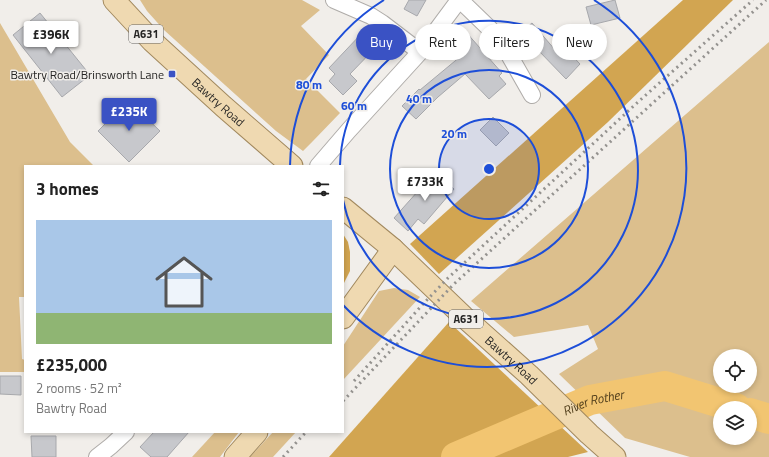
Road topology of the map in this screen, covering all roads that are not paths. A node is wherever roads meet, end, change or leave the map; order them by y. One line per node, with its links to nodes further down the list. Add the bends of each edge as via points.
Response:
1 (114, 0): 8 (main road, Bawtry Road / A631, via 152,41)
2 (334, 0): 5 (street, via 371,16)
3 (459, 0): 4 (street); 7 (street, via 504,46)
4 (442, 24)
5 (415, 48)
6 (415, 58): 9 (street)
7 (532, 95)
8 (291, 165)
9 (319, 165)
10 (344, 209): 11 (main road, Bawtry Road / A631)
11 (393, 250): 12 (main road); 13 (main road, Bawtry Road / A631)
12 (344, 317)
13 (585, 430): 18 (main road, Bawtry Road / A631); 19 (main road, Bawtry Road); 20 (main road)
14 (125, 433): 16 (street)
15 (256, 433): 17 (main road)
16 (97, 457)
17 (235, 457)
18 (605, 457)
19 (615, 457)
20 (627, 457)

